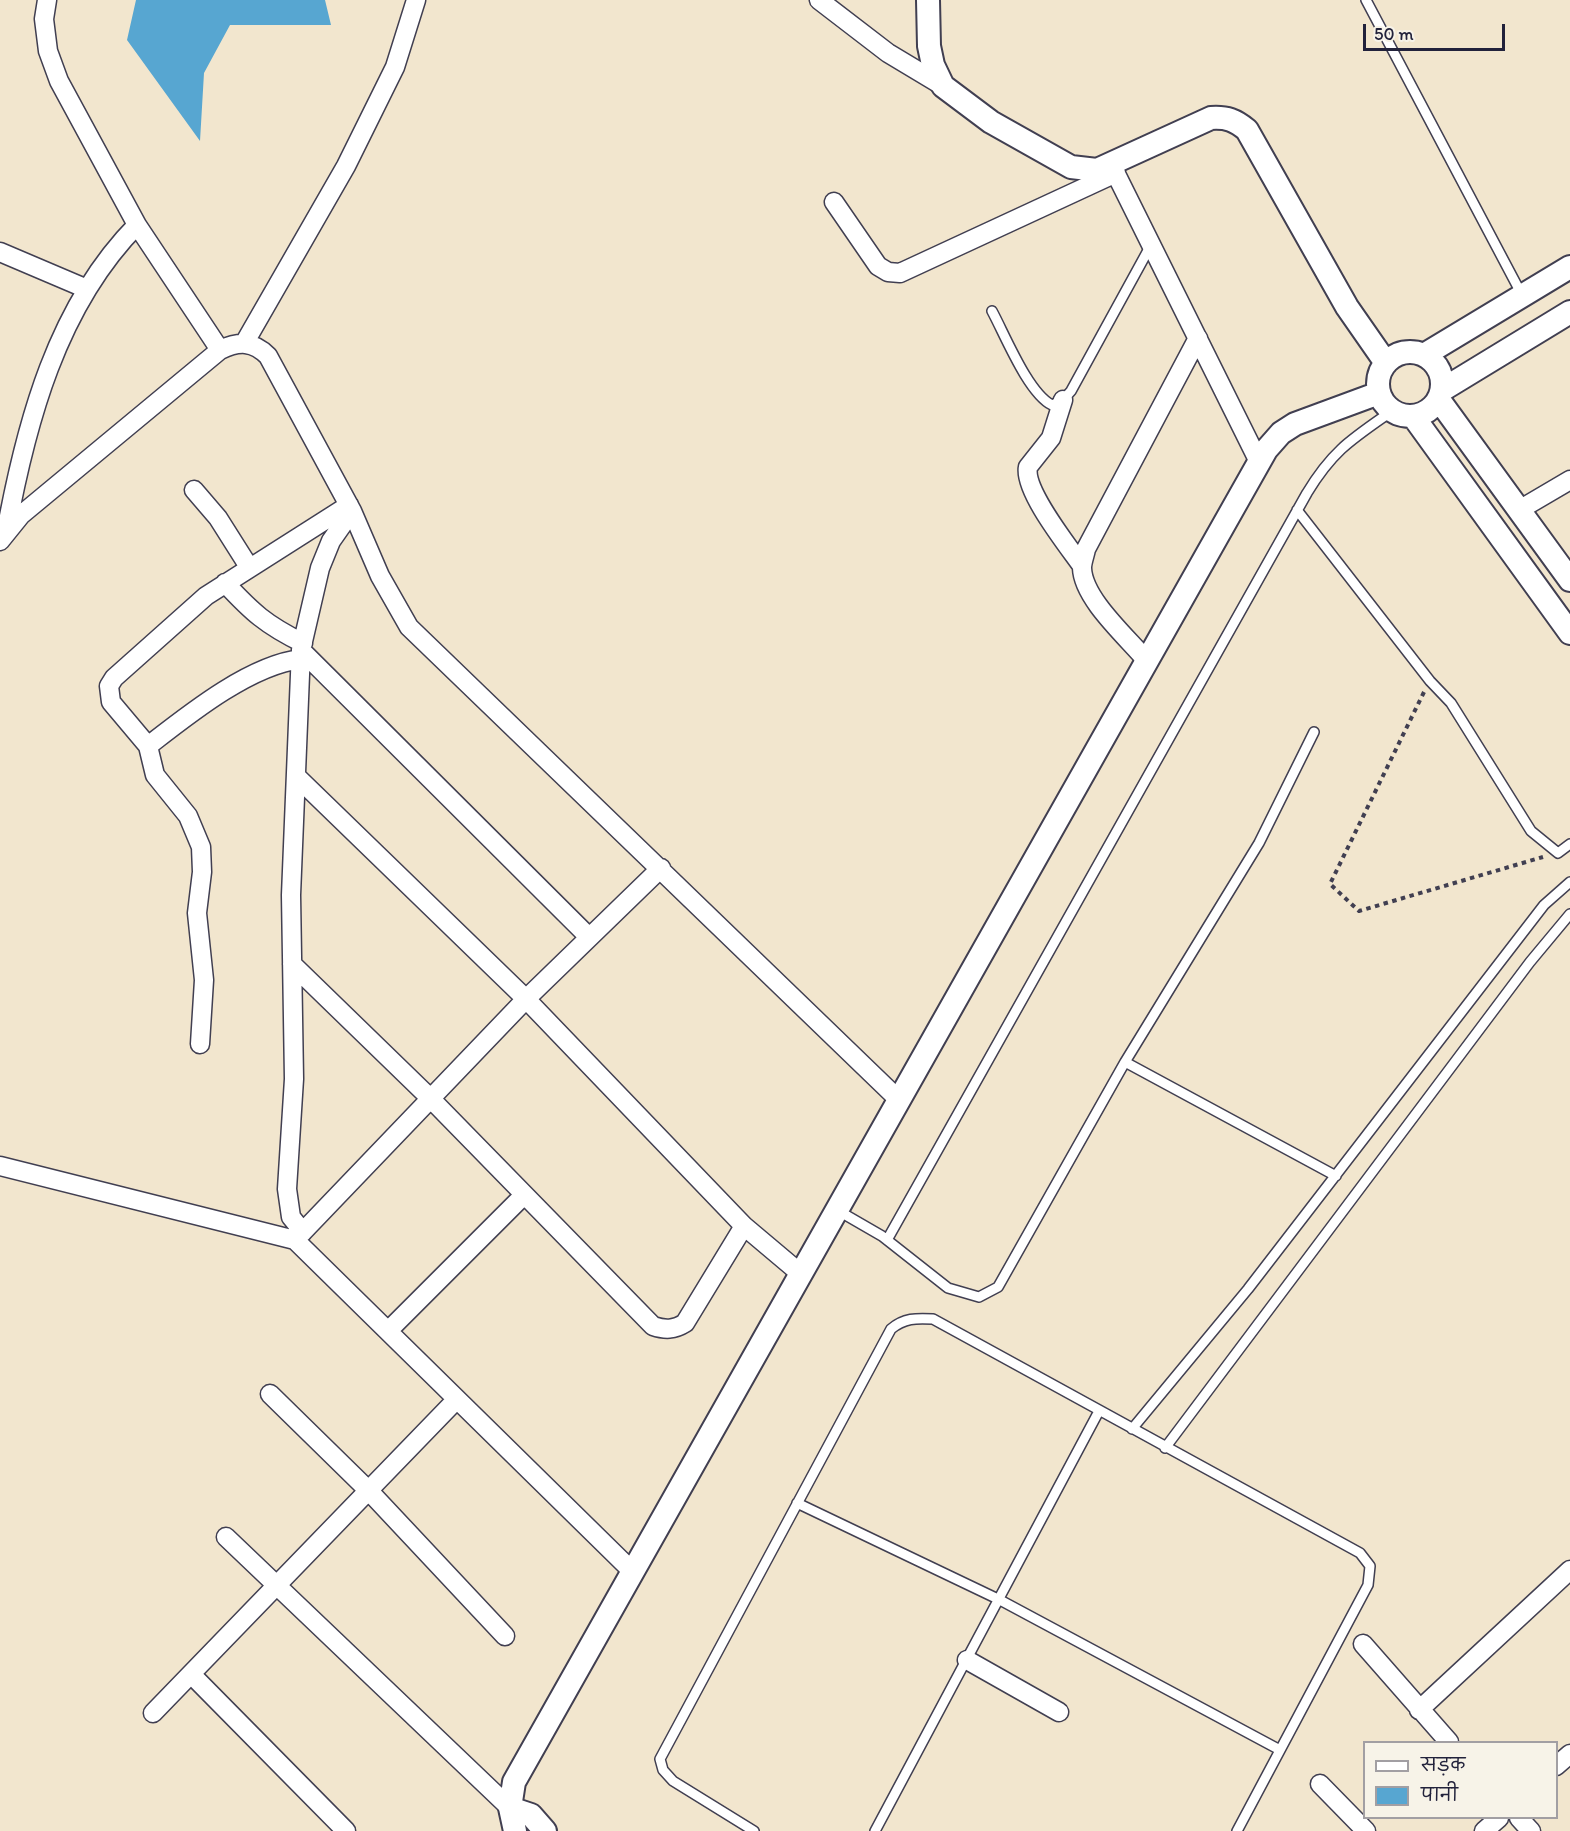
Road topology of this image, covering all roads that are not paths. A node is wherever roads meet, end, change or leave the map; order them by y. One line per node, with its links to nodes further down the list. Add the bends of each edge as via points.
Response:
1 (47, 0): 9 (street, via 44,20 48,51 59,81)
2 (416, 0): 18 (street, via 395,67 346,166)
3 (819, 0): 6 (street, via 888,53)
4 (928, 0): 6 (street, via 929,46)
5 (1366, 0): 14 (lane)
6 (943, 86): 7 (street, via 991,122 1071,167)
7 (1114, 168): 8 (street, via 900,273 878,266); 10 (street); 21 (street, via 1211,118 1237,121 1247,130 1347,307)
8 (834, 202)
9 (137, 225): 13 (street, via 111,251); 19 (street)
10 (1152, 245): 17 (street); 23 (lane)
11 (0, 252): 13 (street)
12 (1570, 267): 14 (street)
13 (87, 289): 31 (street, via 43,384 19,461)
14 (1522, 296): 20 (street)
15 (992, 311): 23 (lane, via 1044,401 1052,405)
16 (1570, 312): 22 (street)
17 (1198, 338): 25 (street); 32 (street, via 1086,549)
18 (245, 342): 19 (street); 28 (street, via 268,356)
19 (220, 350): 31 (street, via 21,515)
20 (1424, 355): 21 (street, via 1404,352); 22 (street, via 1439,369)
21 (1386, 363): 24 (street, via 1378,383)
22 (1440, 395): 24 (street, via 1423,413); 30 (street)
23 (1063, 400): 32 (street, via 1051,438 1027,473 1040,507)
24 (1395, 407): 25 (street, via 1295,424 1281,433); 29 (lane, via 1338,449); 36 (street)
25 (1259, 462): 38 (street)
26 (1570, 480): 30 (street)
27 (194, 490): 33 (street, via 218,518)
28 (350, 508): 33 (street); 37 (street, via 320,568); 43 (street, via 380,576 409,627)
29 (1297, 510): 42 (lane, via 1451,703 1531,831 1558,853); 59 (lane)
30 (1519, 510): 34 (street)
31 (3, 537)
32 (1082, 566): 38 (street, via 1085,583 1096,602)
33 (249, 567): 35 (street)
34 (1570, 580)
35 (225, 583): 37 (street, via 257,616); 40 (street, via 114,678 110,686 111,702)
36 (1570, 633)
37 (302, 651): 40 (street, via 258,670); 41 (street); 46 (street)
38 (1147, 661): 52 (street)
39 (1314, 732): 50 (lane, via 1259,843)
40 (148, 746): 49 (street, via 155,775 188,816 201,847 197,913 204,980)
41 (296, 776): 47 (street); 48 (street)
42 (1570, 844)
43 (661, 868): 46 (street); 52 (street)
44 (1570, 882): 54 (lane, via 1544,905)
45 (1570, 914): 66 (lane)
46 (590, 937): 48 (street)
47 (292, 964): 51 (street); 58 (street, via 294,1079 287,1189 291,1217)
48 (526, 999): 51 (street); 57 (street)
49 (200, 1044)
50 (1125, 1062): 54 (lane); 59 (lane, via 998,1287 991,1293 979,1297 948,1288)
51 (430, 1098): 55 (street); 58 (street)
52 (899, 1100): 56 (street)
53 (0, 1166): 58 (street)
54 (1336, 1176): 65 (lane)
55 (523, 1196): 57 (street, via 653,1326 663,1330 685,1323); 61 (street)
56 (837, 1210): 59 (lane); 60 (street)
57 (744, 1226): 60 (street)
58 (299, 1236): 61 (street)
59 (887, 1240)
60 (801, 1274): 71 (street)
61 (388, 1331): 63 (street)
62 (270, 1394): 67 (street)
63 (457, 1399): 67 (street); 71 (street)
64 (1100, 1411): 65 (lane); 68 (lane, via 933,1319 900,1322 891,1329); 73 (lane)
65 (1132, 1429): 66 (lane)
66 (1165, 1448): 82 (lane, via 1360,1553 1370,1566 1368,1586)
67 (369, 1491): 72 (street); 74 (street)
68 (797, 1503): 73 (lane); 92 (lane, via 660,1759 663,1770 673,1781)
69 (226, 1537): 72 (street)
70 (1570, 1570): 78 (street)
71 (633, 1572): 86 (street, via 514,1782)
72 (277, 1585): 77 (street); 86 (street)
73 (1000, 1600): 76 (lane); 82 (lane)
74 (505, 1636)
75 (1363, 1644): 78 (street)
76 (967, 1660): 79 (street); 93 (lane)
77 (191, 1674): 80 (street); 89 (street)
78 (1419, 1710): 81 (street)
79 (1059, 1712)
80 (153, 1713)
81 (1447, 1741)
82 (1280, 1750): 94 (lane)
83 (1570, 1754): 84 (street)
84 (1558, 1765)
85 (1320, 1784): 95 (street)
86 (510, 1808): 90 (street); 91 (street, via 531,1815)
87 (1498, 1819): 96 (street)
88 (1520, 1819): 97 (street)
89 (346, 1831)
90 (515, 1831)
91 (545, 1831)
92 (754, 1831)
93 (875, 1831)
94 (1237, 1831)
95 (1366, 1831)
96 (1485, 1831)
97 (1531, 1831)

